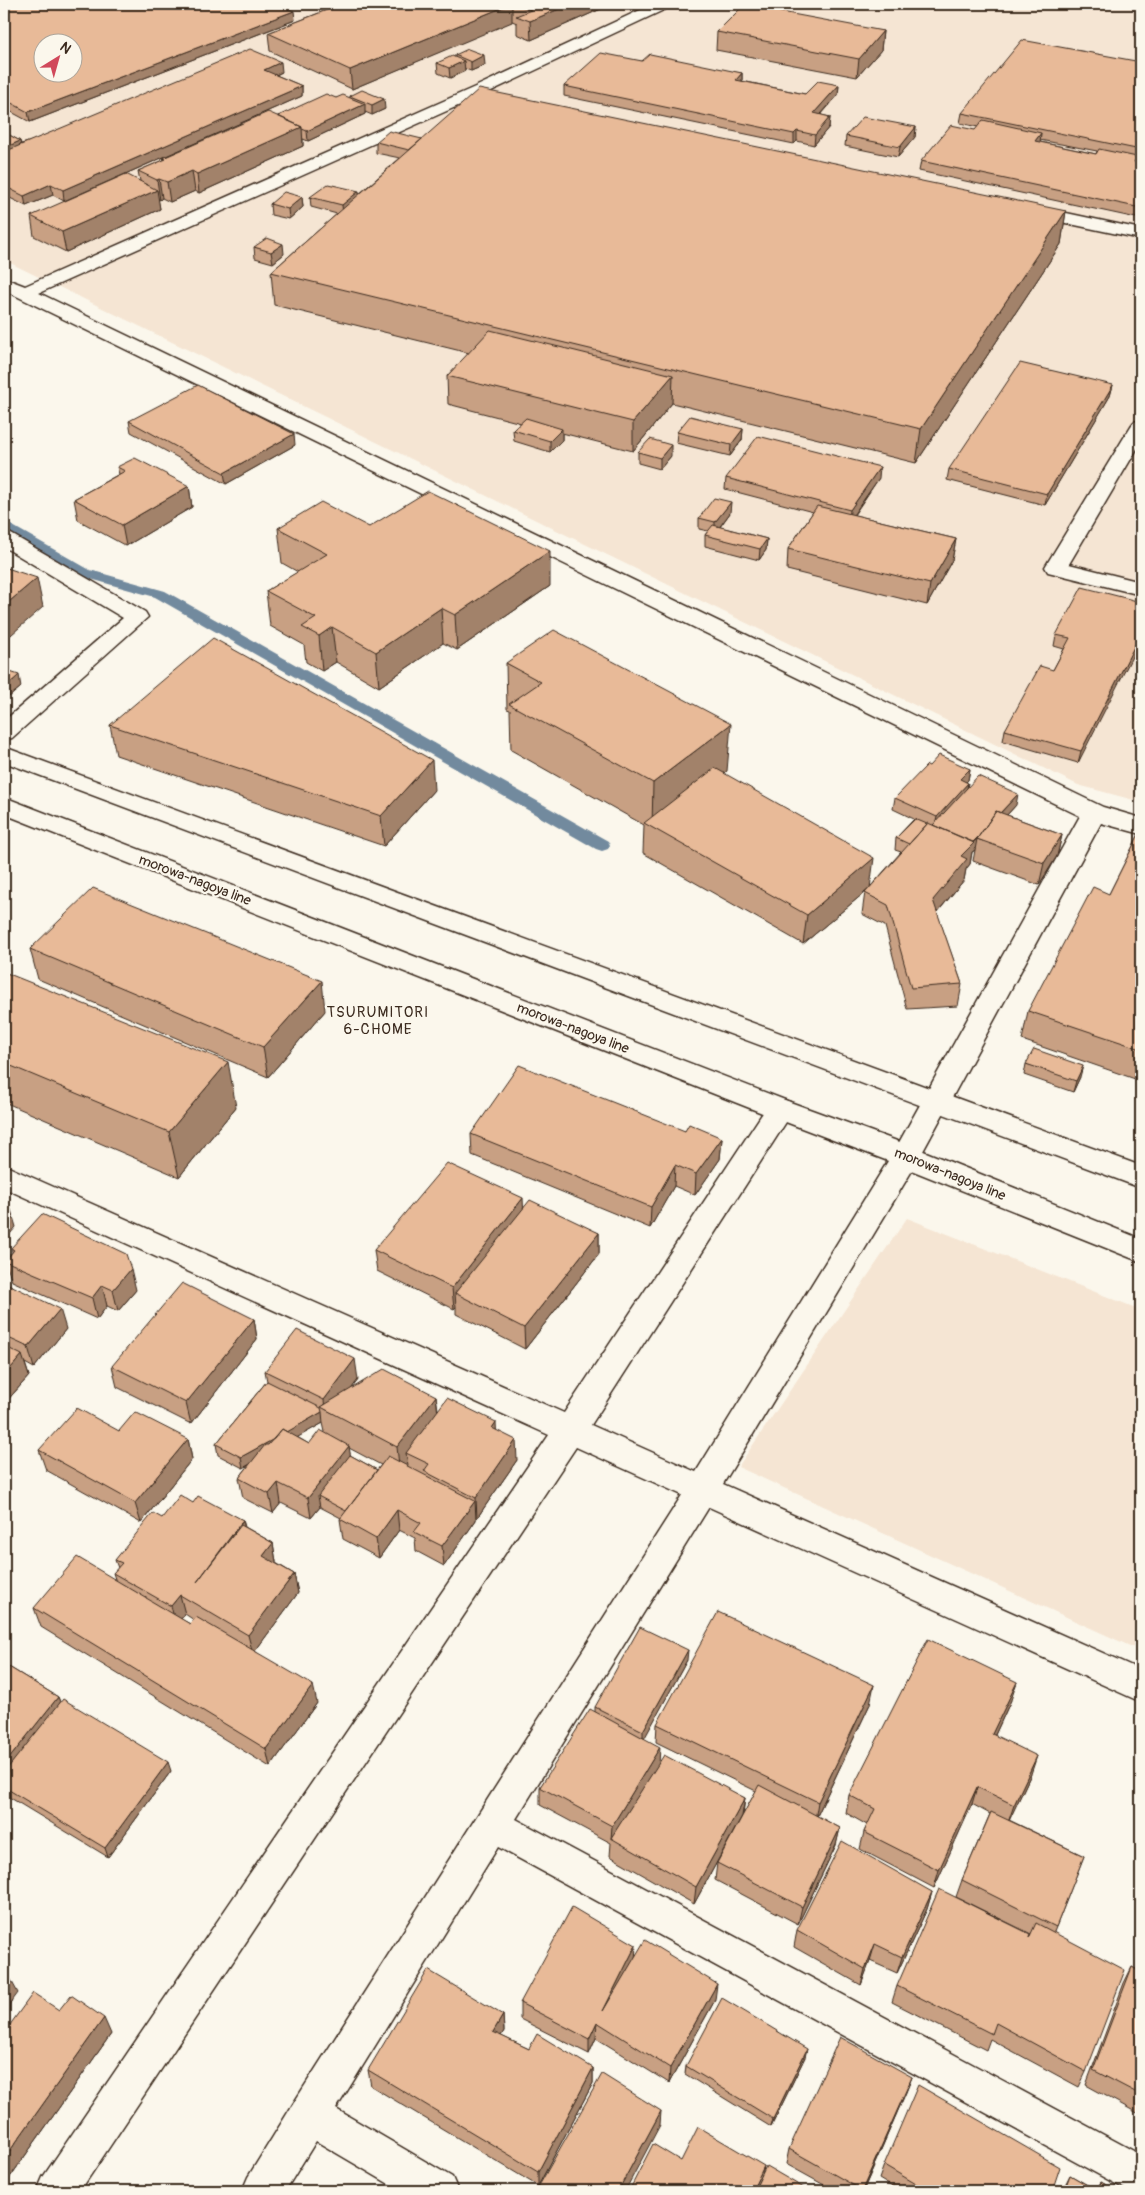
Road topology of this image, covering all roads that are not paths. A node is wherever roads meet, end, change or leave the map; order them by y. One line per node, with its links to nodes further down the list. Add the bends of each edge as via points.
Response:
1 (665, 4): 2 (street)
2 (481, 90): 3 (street); 7 (street)
3 (510, 96)
4 (1015, 206): 5 (street)
5 (1141, 234)
6 (4, 283): 7 (street)
7 (24, 294): 14 (street)
8 (1141, 426): 10 (street, via 1056,567)
9 (4, 538): 11 (street, via 137,618)
10 (1141, 589)
11 (4, 733)
12 (4, 754): 16 (street)
13 (4, 805): 17 (street, morowa-nagoya line)
14 (1094, 813): 15 (street); 16 (street)
15 (1141, 826)
16 (937, 1101): 18 (street); 20 (street)
17 (780, 1109): 18 (street, morowa-nagoya line); 22 (street)
18 (906, 1156): 21 (street, morowa-nagoya line); 23 (street)
19 (4, 1176): 22 (street)
20 (1141, 1177)
21 (1141, 1251)
22 (571, 1429): 23 (street); 28 (street)
23 (703, 1489): 24 (street); 25 (street)
24 (1141, 1686)
25 (492, 1825): 26 (street); 27 (street)
26 (309, 2115): 29 (street); 30 (street)
27 (1141, 2176)
28 (57, 2191)
29 (262, 2191)
30 (438, 2191)

